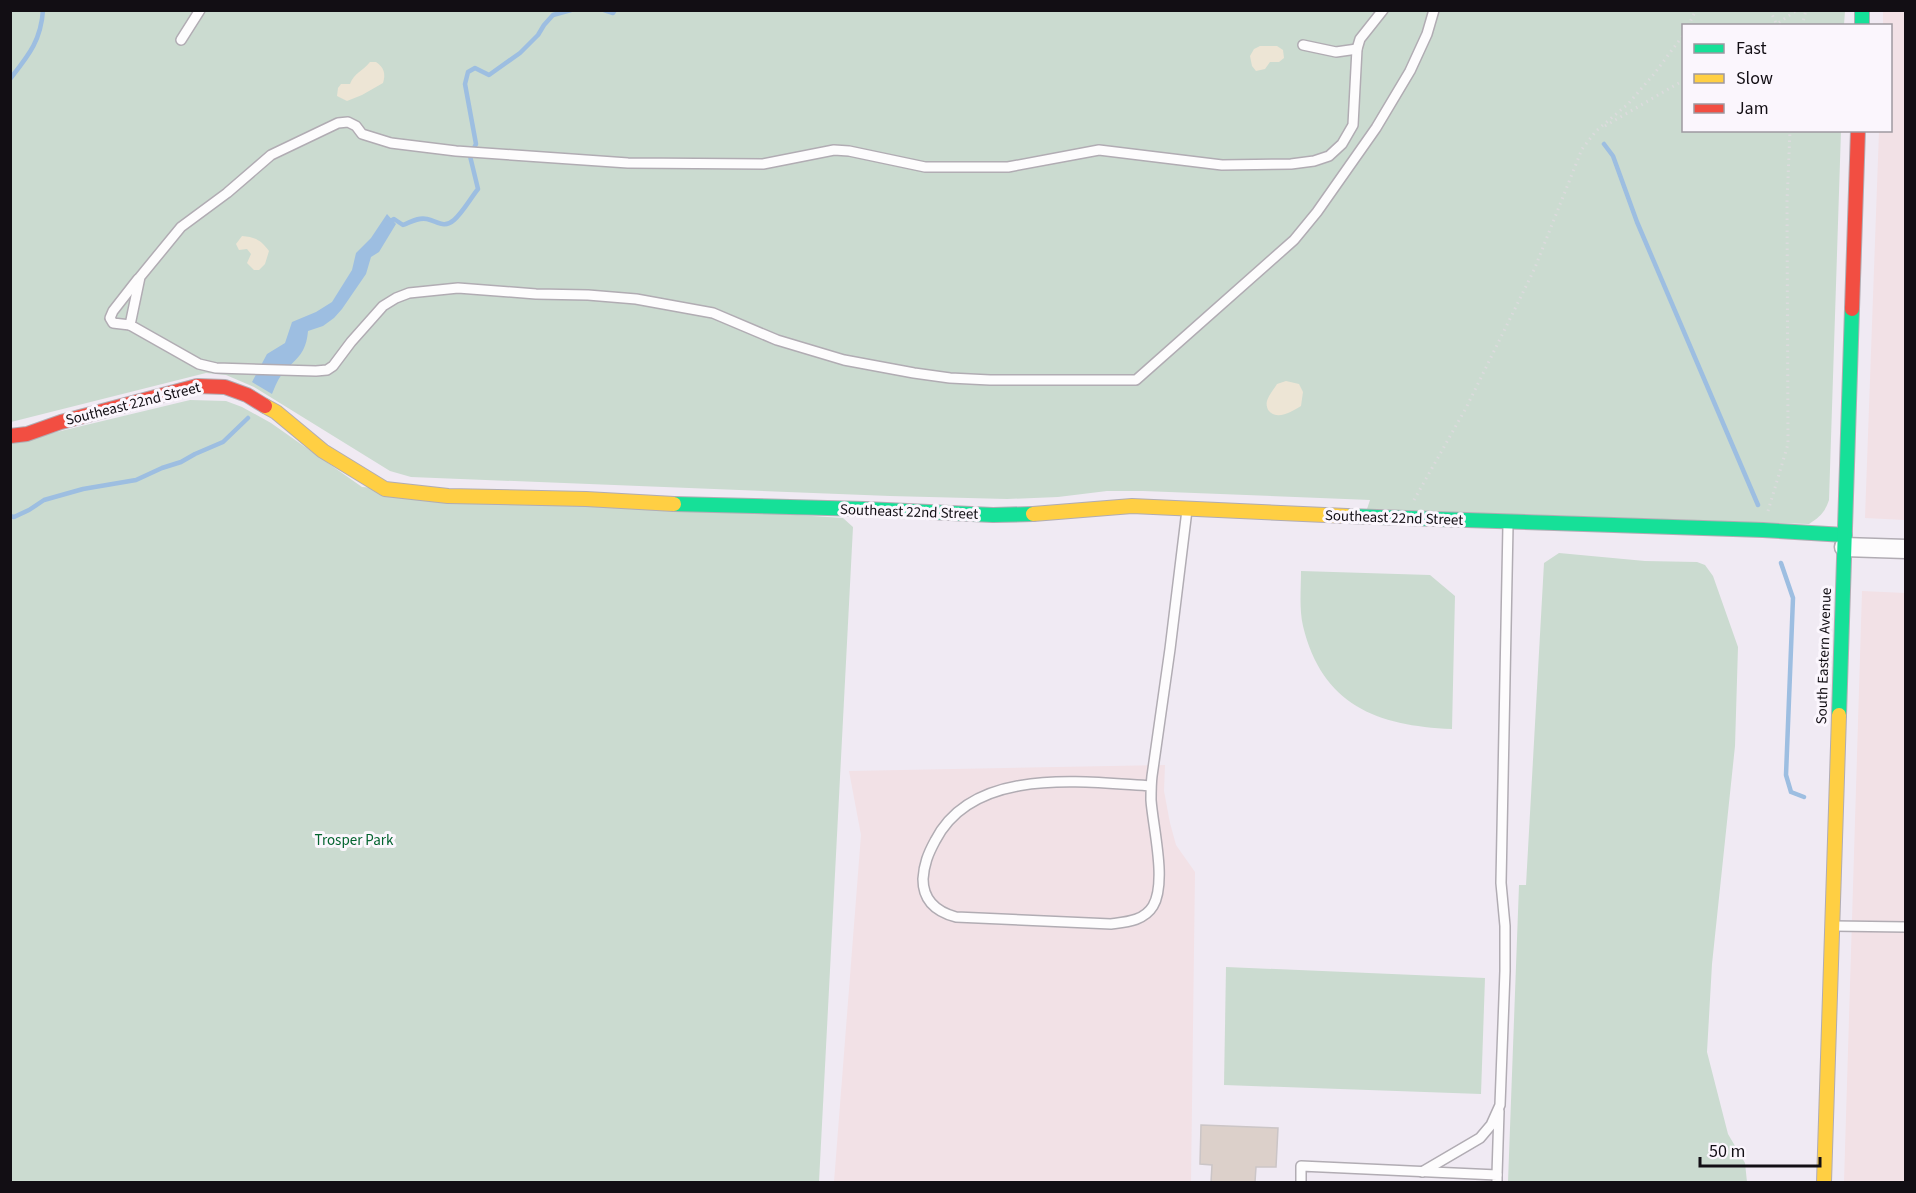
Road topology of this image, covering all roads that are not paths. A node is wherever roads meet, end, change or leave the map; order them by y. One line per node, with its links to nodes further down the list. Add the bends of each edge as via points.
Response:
1 (200, 10): 4 (lane)
2 (1383, 10): 6 (lane, via 1360,39)
3 (1434, 10): 9 (lane, via 1410,71 1376,128 1317,212 1294,240 1136,380 990,380 914,374 833,357 777,340 714,313 588,295 458,288 409,293 383,306 327,370 216,368 199,364)
4 (181, 40)
5 (1302, 45): 6 (lane, via 1336,52)
6 (1357, 49): 8 (lane, via 1353,125 1329,156 1291,164 1222,165 1115,150 1008,167 925,167 834,150 763,164 628,163 391,143 362,134 348,122 338,123 271,155 181,227)
7 (1858, 132): 13 (street, South Eastern Avenue)
8 (140, 278): 9 (lane); 9 (lane, via 110,318 113,324)
9 (130, 325)
10 (10, 436): 11 (street, Southeast 22nd Street, via 197,386 225,387 276,412 323,451 385,489 411,493 993,515 1132,506)
11 (1187, 507): 12 (street, Southeast 22nd Street); 15 (lane)
12 (1508, 522): 13 (street, Southeast 22nd Street, via 1763,530); 18 (lane, via 1500,884 1506,971)
13 (1845, 541): 14 (street, Southeast 22nd Street); 16 (street, South Eastern Avenue)
14 (1905, 549)
15 (1151, 786): 15 (lane, via 1069,781 1011,787 979,798 941,829 924,865 927,899 944,914 956,917 1111,924 1136,921 1152,908 1158,891)
16 (1832, 926): 17 (lane); 22 (street, South Eastern Avenue)
17 (1905, 927)
18 (1500, 1105): 19 (lane, via 1480,1138); 20 (lane)
19 (1422, 1172): 20 (lane); 21 (lane, via 1301,1166)
20 (1497, 1179)
21 (1301, 1182)
22 (1824, 1182)

